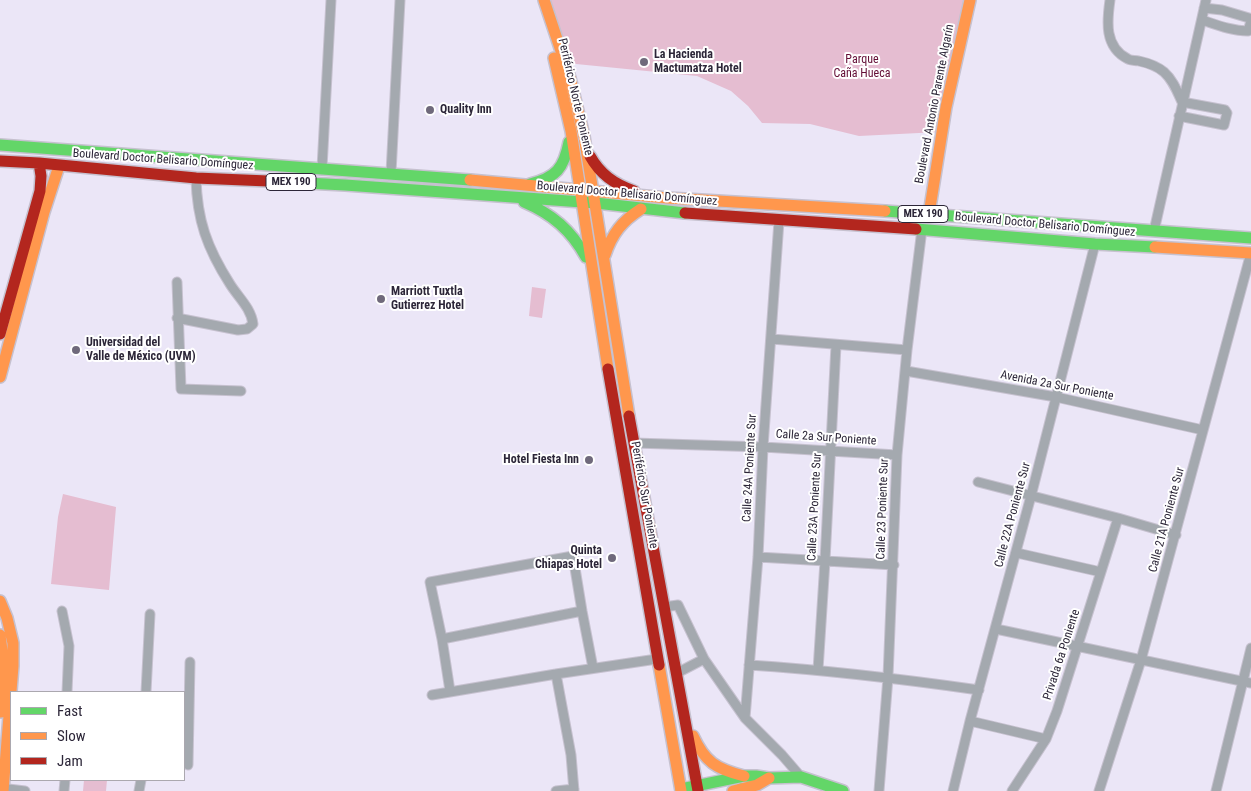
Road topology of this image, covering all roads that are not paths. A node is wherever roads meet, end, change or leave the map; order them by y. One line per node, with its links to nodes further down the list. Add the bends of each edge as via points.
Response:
1 (331, 0): 17 (street)
2 (400, 0): 18 (street)
3 (535, 0): 11 (main road, Periférico Norte Poniente, via 557,69)
4 (544, 0): 12 (main road, Periférico Norte Poniente)
5 (970, 0): 26 (main road, Boulevard Antonio Parente Algarín, via 939,140)
6 (1110, 0): 9 (street, via 1107,31 1112,43 1128,60 1153,65 1164,72 1173,82)
7 (1205, 4): 8 (street); 8 (street, via 1239,14 1251,22 1246,31)
8 (1202, 20): 9 (street)
9 (1182, 102): 10 (street); 10 (street, via 1225,110 1225,123)
10 (1179, 116): 29 (street)
11 (571, 131): 20 (main road, via 567,156 558,172 535,183); 21 (main road, Periférico Norte Poniente)
12 (585, 143): 22 (main road, via 598,170 608,180); 24 (main road, Periférico Norte Poniente)
13 (0, 144): 17 (main road, Boulevard Doctor Belisario Domínguez / MEX 190)
14 (0, 161): 15 (main road, Boulevard Doctor Belisario Domínguez / MEX 190)
15 (39, 163): 16 (main road, Boulevard Doctor Belisario Domínguez / MEX 190); 37 (main road, via 40,191 9,299)
16 (59, 166): 19 (main road, Boulevard Doctor Belisario Domínguez / MEX 190); 37 (main road)
17 (322, 168): 18 (main road, Boulevard Doctor Belisario Domínguez / MEX 190)
18 (390, 174): 20 (main road, Boulevard Doctor Belisario Domínguez / MEX 190)
19 (196, 178): 23 (main road, Boulevard Doctor Belisario Domínguez / MEX 190); 36 (street, via 203,229 229,283 252,315 253,324 238,330)
20 (519, 186): 21 (main road, Boulevard Doctor Belisario Domínguez / MEX 190)
21 (581, 196): 23 (main road, Boulevard Doctor Belisario Domínguez / MEX 190); 24 (main road, Boulevard Doctor Belisario Domínguez / MEX 190); 34 (main road, Periférico Sur Poniente)
22 (654, 197): 24 (main road, Boulevard Doctor Belisario Domínguez / MEX 190); 26 (main road, Boulevard Doctor Belisario Domínguez / MEX 190)
23 (514, 198): 34 (main road, via 545,211 572,233)
24 (595, 198): 25 (main road, Boulevard Doctor Belisario Domínguez / MEX 190); 33 (main road, Periférico Sur Poniente)
25 (641, 209): 27 (main road, Boulevard Doctor Belisario Domínguez / MEX 190); 33 (main road, via 613,232)
26 (929, 214): 29 (main road, Boulevard Doctor Belisario Domínguez / MEX 190)
27 (779, 221): 28 (main road, Boulevard Doctor Belisario Domínguez / MEX 190); 38 (street, Calle 24A Poniente Sur)
28 (922, 229): 31 (main road, Boulevard Doctor Belisario Domínguez / MEX 190); 40 (street, Calle 23 Poniente Sur)
29 (1154, 231): 30 (main road, Boulevard Doctor Belisario Domínguez / MEX 190)
30 (1251, 238)
31 (1095, 244): 32 (main road, Boulevard Doctor Belisario Domínguez / MEX 190); 44 (street, Calle 22A Poniente Sur)
32 (1251, 253): 47 (street, Calle 21A Poniente Sur)
33 (603, 261): 46 (main road, Periférico Sur Poniente)
34 (593, 270): 45 (main road, Periférico Sur Poniente)
35 (177, 282): 36 (street)
36 (177, 318): 43 (street, via 181,389)
37 (3, 335): 42 (main road)
38 (772, 339): 39 (street); 49 (street, Calle 24A Poniente Sur)
39 (836, 345): 40 (street); 50 (street, Calle 23A Poniente Sur)
40 (907, 350): 41 (street, Calle 23 Poniente Sur)
41 (906, 371): 44 (street, Avenida 2a Sur Poniente); 51 (street, Calle 23 Poniente Sur)
42 (0, 377)
43 (241, 390)
44 (1056, 397): 47 (street, Avenida 2a Sur Poniente); 55 (street, Calle 22A Poniente Sur)
45 (616, 414): 46 (main road); 53 (main road, Periférico Sur Poniente)
46 (630, 422): 48 (main road, Periférico Sur Poniente)
47 (1203, 430): 57 (street, Calle 21A Poniente Sur)
48 (634, 444): 49 (street, Calle 2a Sur Poniente); 52 (main road, Periférico Sur Poniente)
49 (763, 447): 50 (street, Calle 2a Sur Poniente); 59 (street, Calle 24A Poniente Sur)
50 (830, 450): 51 (street, Calle 2a Sur Poniente); 60 (street, Calle 23A Poniente Sur)
51 (897, 455): 61 (street, Calle 23 Poniente Sur)
52 (638, 464): 53 (main road); 64 (main road, Periférico Sur Poniente)
53 (625, 467): 73 (main road, Periférico Sur Poniente)
54 (978, 482): 55 (street)
55 (1032, 496): 56 (street); 58 (street, Calle 22A Poniente Sur)
56 (1118, 518): 57 (street); 62 (street, Privada 6a Poniente)
57 (1176, 535): 76 (street, Calle 21A Poniente Sur)
58 (1017, 553): 62 (street); 68 (street, Calle 22A Poniente Sur)
59 (758, 557): 60 (street); 78 (street, Calle 24A Poniente Sur)
60 (825, 561): 61 (street); 80 (street, Calle 23A Poniente Sur)
61 (894, 565): 83 (street, Calle 23 Poniente Sur)
62 (1101, 572): 71 (street, Privada 6a Poniente)
63 (0, 601): 84 (main road, via 13,644)
64 (664, 607): 74 (street, via 678,605); 81 (main road, Periférico Sur Poniente)
65 (62, 611): 87 (street, via 69,646)
66 (582, 611): 70 (street); 70 (street, via 573,556 430,582); 79 (street)
67 (150, 614): 88 (street)
68 (996, 629): 71 (street); 86 (street, Calle 22A Poniente Sur)
69 (0, 635): 75 (main road)
70 (442, 639): 89 (street)
71 (1078, 647): 76 (street); 96 (street, Privada 6a Poniente)
72 (1251, 648): 85 (street)
73 (658, 659): 79 (street); 104 (main road, Periférico Sur Poniente)
74 (704, 659): 81 (street); 94 (street)
75 (2, 660): 84 (main road)
76 (1141, 660): 85 (street); 112 (street, Calle 21A Poniente Sur)
77 (190, 662): 92 (street)
78 (749, 665): 80 (street); 94 (street, Calle 24A Poniente Sur)
79 (593, 668): 82 (street)
80 (818, 670): 83 (street)
81 (677, 673): 93 (main road, Periférico Sur Poniente)
82 (556, 674): 89 (street); 103 (street)
83 (888, 677): 86 (street); 109 (street, Calle 23 Poniente Sur)
84 (7, 678): 91 (main road); 102 (main road)
85 (1247, 683): 113 (street)
86 (979, 690): 95 (street, Calle 22A Poniente Sur)
87 (68, 691)
88 (146, 691)
89 (450, 691): 90 (street)
90 (432, 695)
91 (0, 714)
92 (186, 716): 97 (street)
93 (685, 717): 98 (main road, via 699,750 710,765); 101 (main road, Periférico Sur Poniente)
94 (745, 718): 99 (street)
95 (970, 721): 96 (street); 110 (street, Calle 22A Poniente Sur)
96 (1046, 739): 111 (street, Privada 6a Poniente)
97 (188, 765)
98 (744, 776): 100 (main road); 101 (main road)
99 (801, 777): 100 (main road); 108 (main road)
100 (769, 778): 105 (main road)
101 (697, 788): 104 (main road)
102 (2, 789): 106 (street)
103 (574, 790): 107 (street)
104 (681, 790)
105 (738, 790)
106 (25, 791)
107 (556, 791)
108 (843, 791)
109 (879, 791)
110 (953, 791)
111 (1012, 791)
112 (1100, 791)
113 (1216, 791)

